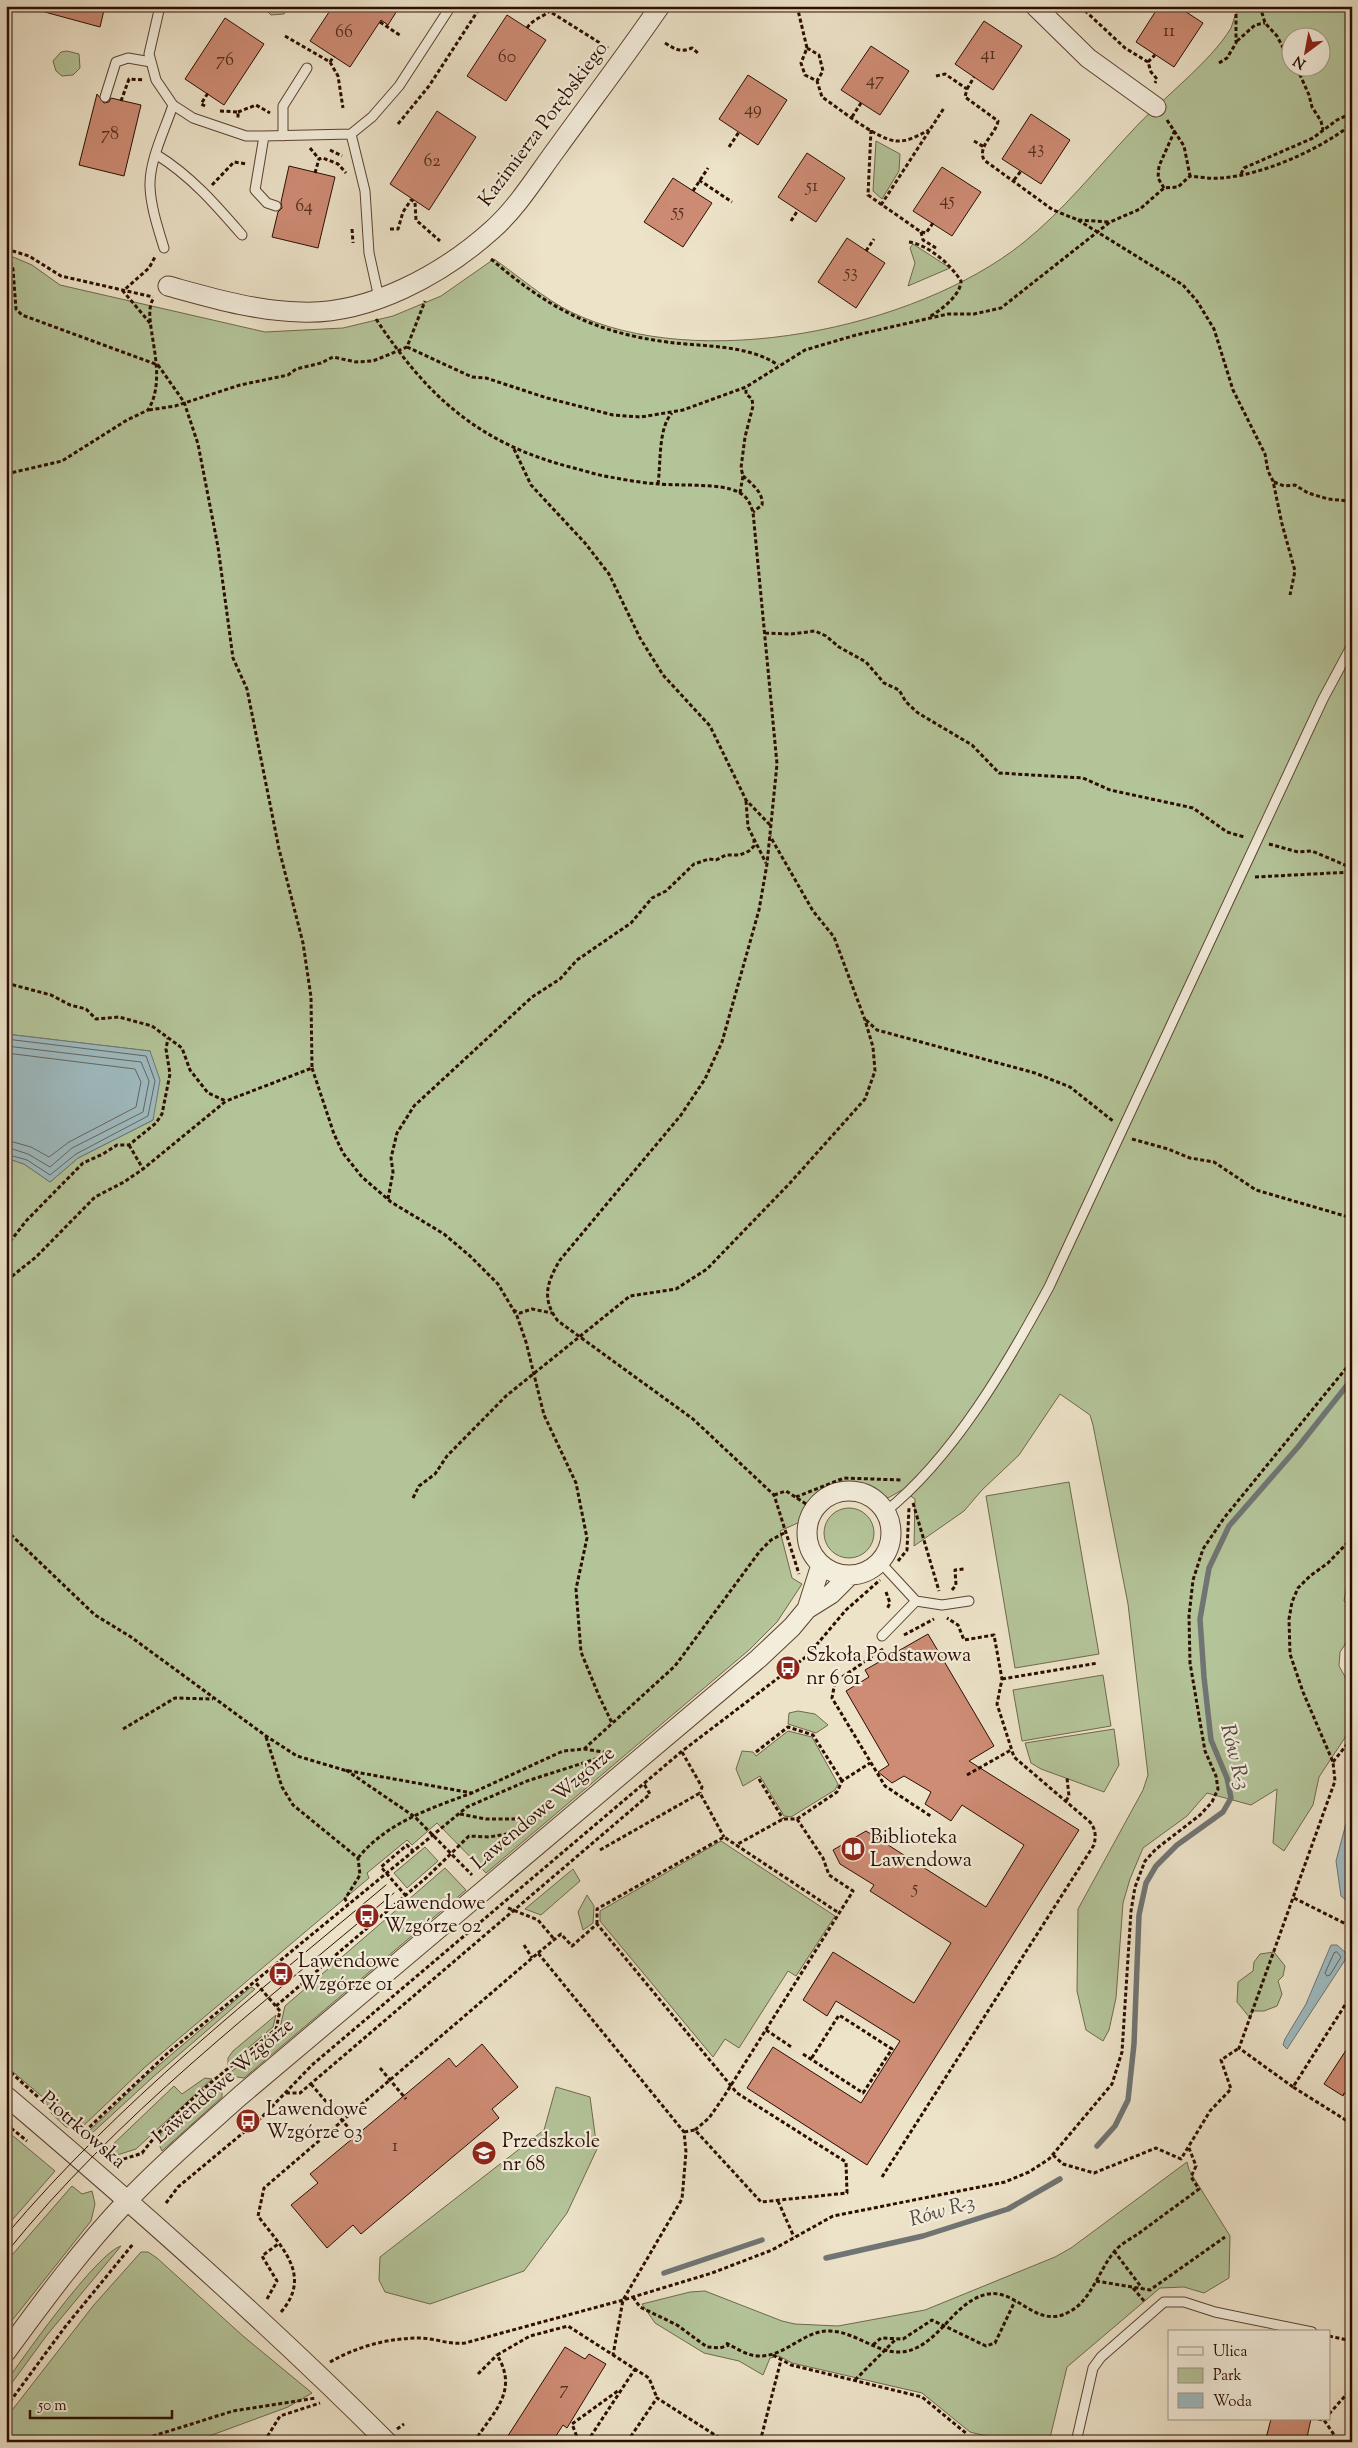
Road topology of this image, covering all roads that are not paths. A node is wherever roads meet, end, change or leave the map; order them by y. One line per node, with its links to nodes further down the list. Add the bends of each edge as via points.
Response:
1 (160, 6): 5 (lane)
2 (451, 6): 10 (lane, via 399,86 372,117)
3 (660, 6): 18 (street, Kazimierza Porębskiego, via 521,198 494,230 425,278)
4 (1035, 6): 9 (street, via 1096,64)
5 (148, 62): 7 (lane, via 128,58 116,62); 8 (lane)
6 (307, 68): 12 (lane, via 284,106)
7 (105, 97)
8 (173, 105): 11 (lane, via 193,118 246,136); 13 (lane)
9 (1156, 107)
10 (351, 134): 12 (lane); 18 (lane, via 362,176 369,253)
11 (264, 136): 12 (lane); 14 (lane, via 255,190 267,203)
12 (283, 136)
13 (157, 155): 15 (lane, via 205,192); 16 (lane, via 150,186)
14 (276, 206)
15 (242, 236)
16 (164, 248)
17 (160, 292): 18 (street, Kazimierza Porębskiego, via 303,312 340,309)
18 (379, 298)
19 (1352, 644): 20 (lane, via 1323,699 1050,1287 1022,1337 964,1424 910,1492)
20 (885, 1512): 21 (street, via 891,1538); 22 (street, via 876,1501 850,1491 824,1499 814,1508 806,1538)
21 (888, 1564): 23 (street, Lawendowe Wzgórze); 24 (lane)
22 (818, 1574): 23 (street); 26 (street, Lawendowe Wzgórze)
23 (849, 1576): 26 (street, Lawendowe Wzgórze, via 831,1594)
24 (916, 1601): 25 (lane, via 942,1605); 27 (lane)
25 (969, 1601)
26 (807, 1609): 29 (street, Lawendowe Wzgórze, via 758,1658 240,2096)
27 (882, 1636)
28 (6, 2096): 29 (street, Piotrkowska)
29 (127, 2201): 31 (street, Lawendowe Wzgórze, via 86,2246); 32 (street, via 339,2394)
30 (1302, 2330): 33 (lane, via 1215,2312 1184,2302 1164,2302 1101,2357 1093,2368)
31 (6, 2352)
32 (387, 2442)
33 (1076, 2442)

